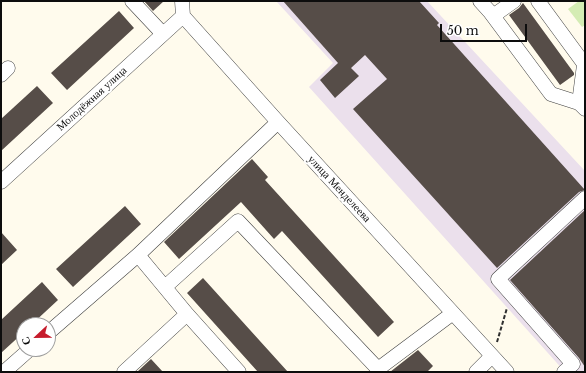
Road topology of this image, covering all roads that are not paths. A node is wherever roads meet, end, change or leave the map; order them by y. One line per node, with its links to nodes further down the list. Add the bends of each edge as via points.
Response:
1 (132, 1): 8 (street)
2 (182, 1): 6 (street)
3 (480, 1): 7 (street)
4 (514, 1): 7 (street)
5 (538, 1): 9 (street)
6 (183, 16): 8 (street, Молодёжная улица); 11 (street, улица Менделеева)
7 (493, 16): 10 (street, via 551,94)
8 (162, 34): 12 (street, Молодёжная улица)
9 (585, 65): 10 (street)
10 (582, 106)
11 (278, 122): 14 (street); 16 (street, улица Менделеева)
12 (1, 182)
13 (585, 198): 27 (street, via 498,279 573,364)
14 (138, 255): 15 (street); 18 (street)
15 (165, 287): 17 (street); 21 (street, via 238,221)
16 (453, 313): 19 (street, улица Менделеева); 21 (street)
17 (187, 314): 23 (street); 24 (street)
18 (56, 326)
19 (492, 356): 25 (street); 26 (street, улица Менделеева)
20 (21, 357): 22 (street)
21 (376, 370)
22 (4, 372)
23 (124, 372)
24 (239, 372)
25 (476, 372)
26 (507, 372)
27 (564, 372)

